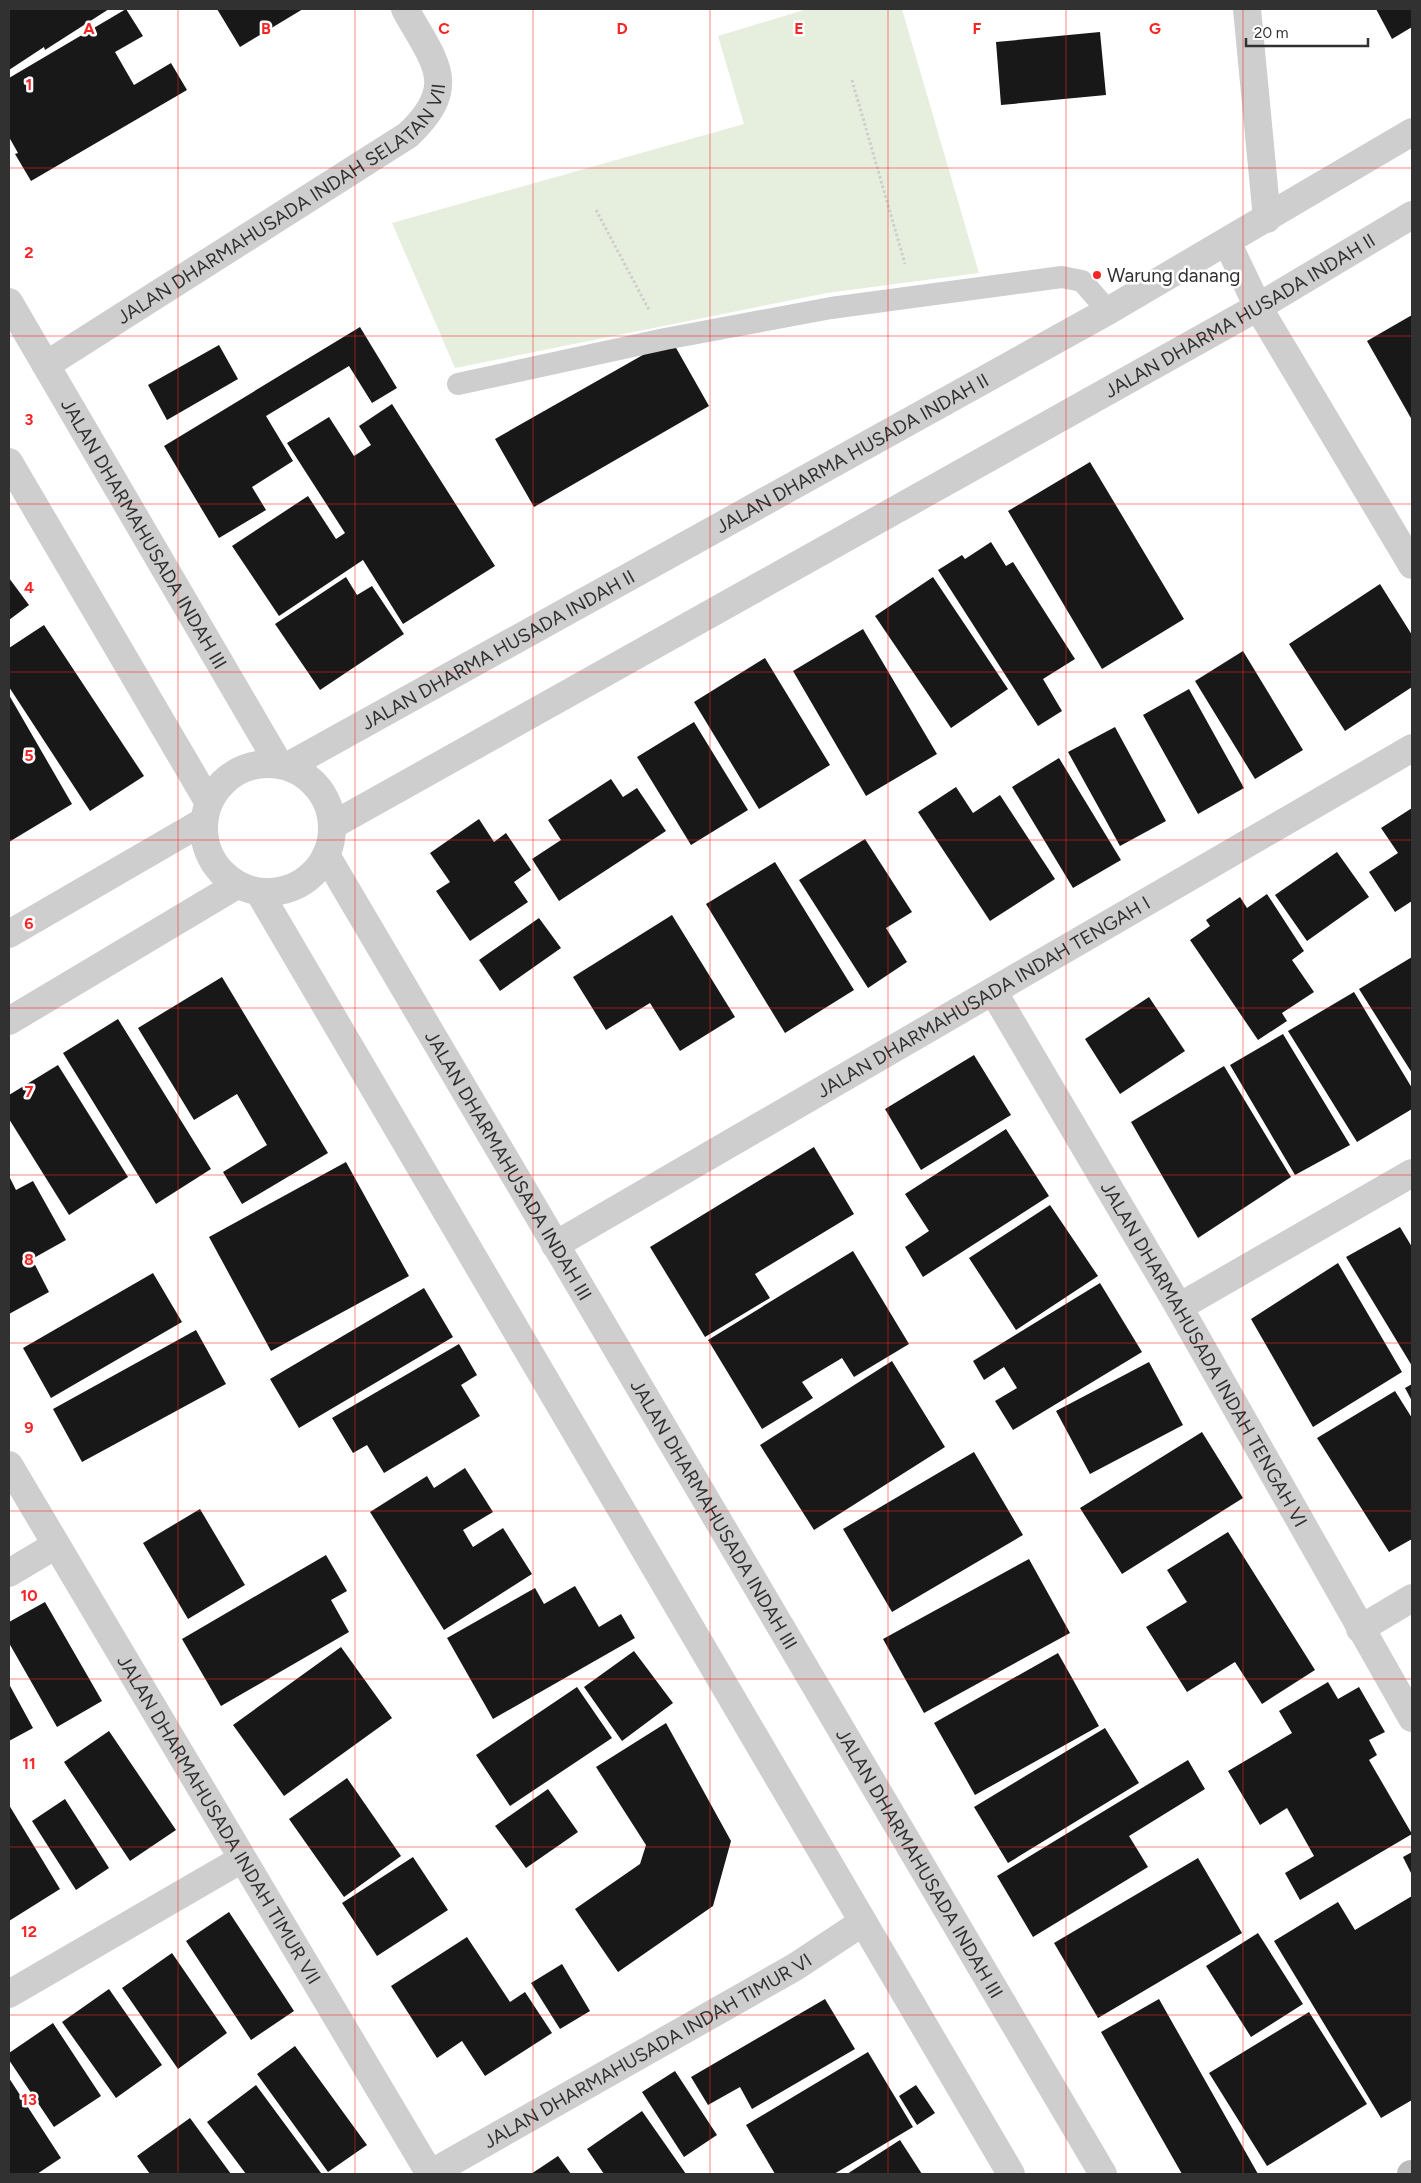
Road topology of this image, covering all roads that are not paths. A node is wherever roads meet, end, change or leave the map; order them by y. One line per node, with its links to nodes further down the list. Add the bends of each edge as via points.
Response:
1 (405, 9): 10 (street, JALAN DHARMAHUSADA INDAH SELATAN VII, via 438,72 437,98 419,124)
2 (1247, 9): 5 (street)
3 (1412, 132): 5 (street, JALAN DHARMA HUSADA INDAH II)
4 (1412, 215): 8 (street, JALAN DHARMA HUSADA INDAH II)
5 (1266, 219): 6 (street, JALAN DHARMA HUSADA INDAH II)
6 (1227, 242): 8 (street); 9 (street, JALAN DHARMA HUSADA INDAH II)
7 (9, 302): 10 (street, JALAN DHARMAHUSADA INDAH III)
8 (1258, 307): 13 (street); 17 (street, JALAN DHARMA HUSADA INDAH II)
9 (1108, 310): 11 (lane, via 1082,281 1068,277 831,308 665,339); 15 (street, JALAN DHARMA HUSADA INDAH II)
10 (46, 364): 15 (street, JALAN DHARMAHUSADA INDAH III)
11 (458, 384)
12 (9, 462): 16 (street)
13 (1412, 565)
14 (1412, 748): 21 (street, JALAN DHARMAHUSADA INDAH TENGAH I)
15 (284, 765): 16 (street, via 258,764 237,771 220,784); 17 (street, via 302,773 324,795)
16 (206, 812): 19 (street, via 206,847 218,868); 20 (street)
17 (333, 825): 18 (street)
18 (326, 855): 19 (street, via 315,872 299,884 279,891); 24 (street, JALAN DHARMAHUSADA INDAH III)
19 (248, 888): 22 (street); 33 (street)
20 (9, 934)
21 (993, 991): 24 (street, JALAN DHARMAHUSADA INDAH TENGAH I); 25 (street, JALAN DHARMAHUSADA INDAH TENGAH VI)
22 (9, 1021)
23 (1412, 1173): 25 (street)
24 (555, 1245): 37 (street, JALAN DHARMAHUSADA INDAH III)
25 (1179, 1307): 30 (street, JALAN DHARMAHUSADA INDAH TENGAH VI)
26 (9, 1465): 27 (street, JALAN DHARMAHUSADA INDAH TIMUR VII)
27 (56, 1545): 28 (street); 32 (street, JALAN DHARMAHUSADA INDAH TIMUR VII)
28 (9, 1573)
29 (1412, 1598): 30 (street)
30 (1360, 1629): 31 (street, JALAN DHARMAHUSADA INDAH TENGAH VI)
31 (1412, 1718)
32 (242, 1859): 34 (street); 35 (street, JALAN DHARMAHUSADA INDAH TIMUR VII)
33 (863, 1922): 35 (street, JALAN DHARMAHUSADA INDAH TIMUR VI, via 795,1967); 36 (street)
34 (9, 1994)
35 (430, 2174)
36 (1011, 2174)
37 (1103, 2174)

